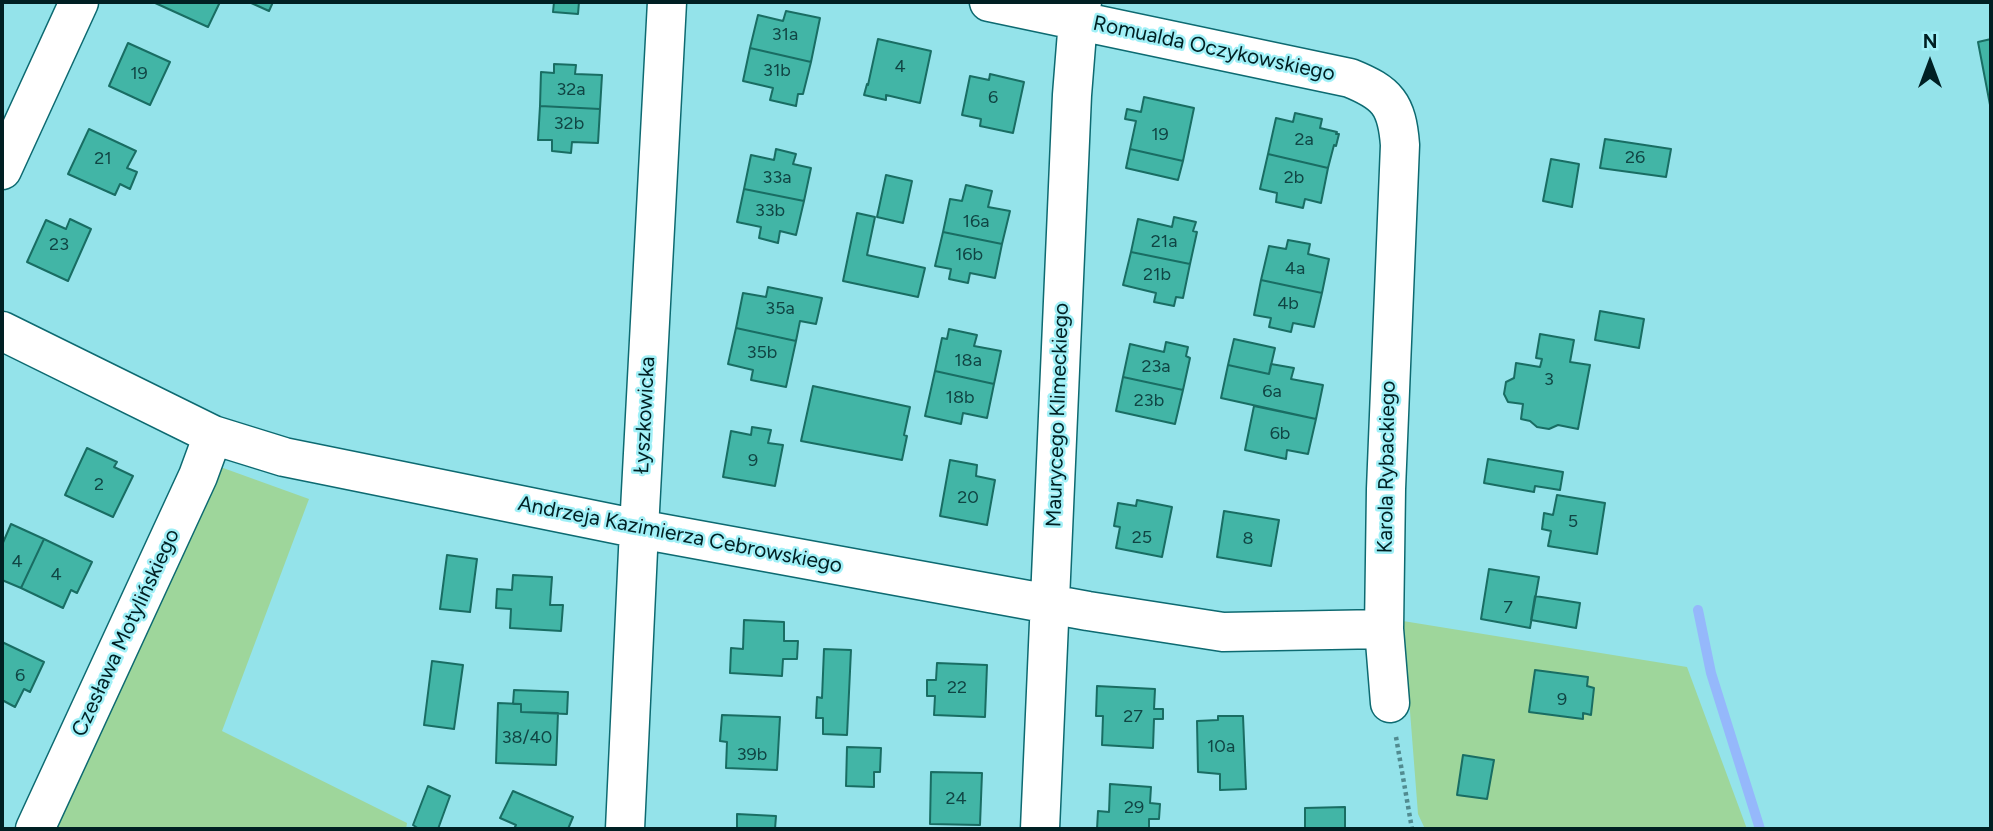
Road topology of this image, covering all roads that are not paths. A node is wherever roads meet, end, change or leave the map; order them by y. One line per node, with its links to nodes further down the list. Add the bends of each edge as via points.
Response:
1 (79, 2): 6 (street)
2 (667, 2): 9 (street, Łyszkowicka)
3 (989, 2): 4 (street, Romualda Oczykowskiego)
4 (1080, 11): 5 (street, Romualda Oczykowskiego, via 1350,78 1373,88); 10 (street, Maurycego Klimeckiego, via 1071,109)
5 (1391, 104): 11 (street, Karola Rybackiego, via 1400,145)
6 (2, 170)
7 (2, 331): 8 (street, Andrzeja Kazimierza Cebrowskiego)
8 (213, 435): 9 (street, Andrzeja Kazimierza Cebrowskiego, via 284,457); 13 (street, Czesława Motylińskiego)
9 (639, 529): 10 (street, Andrzeja Kazimierza Cebrowskiego); 14 (street, Łyszkowicka)
10 (1050, 605): 11 (street, Andrzeja Kazimierza Cebrowskiego, via 1223,632); 15 (street, Maurycego Klimeckiego)
11 (1384, 629): 12 (street, Karola Rybackiego)
12 (1390, 703)
13 (35, 829)
14 (625, 829)
15 (1040, 829)

